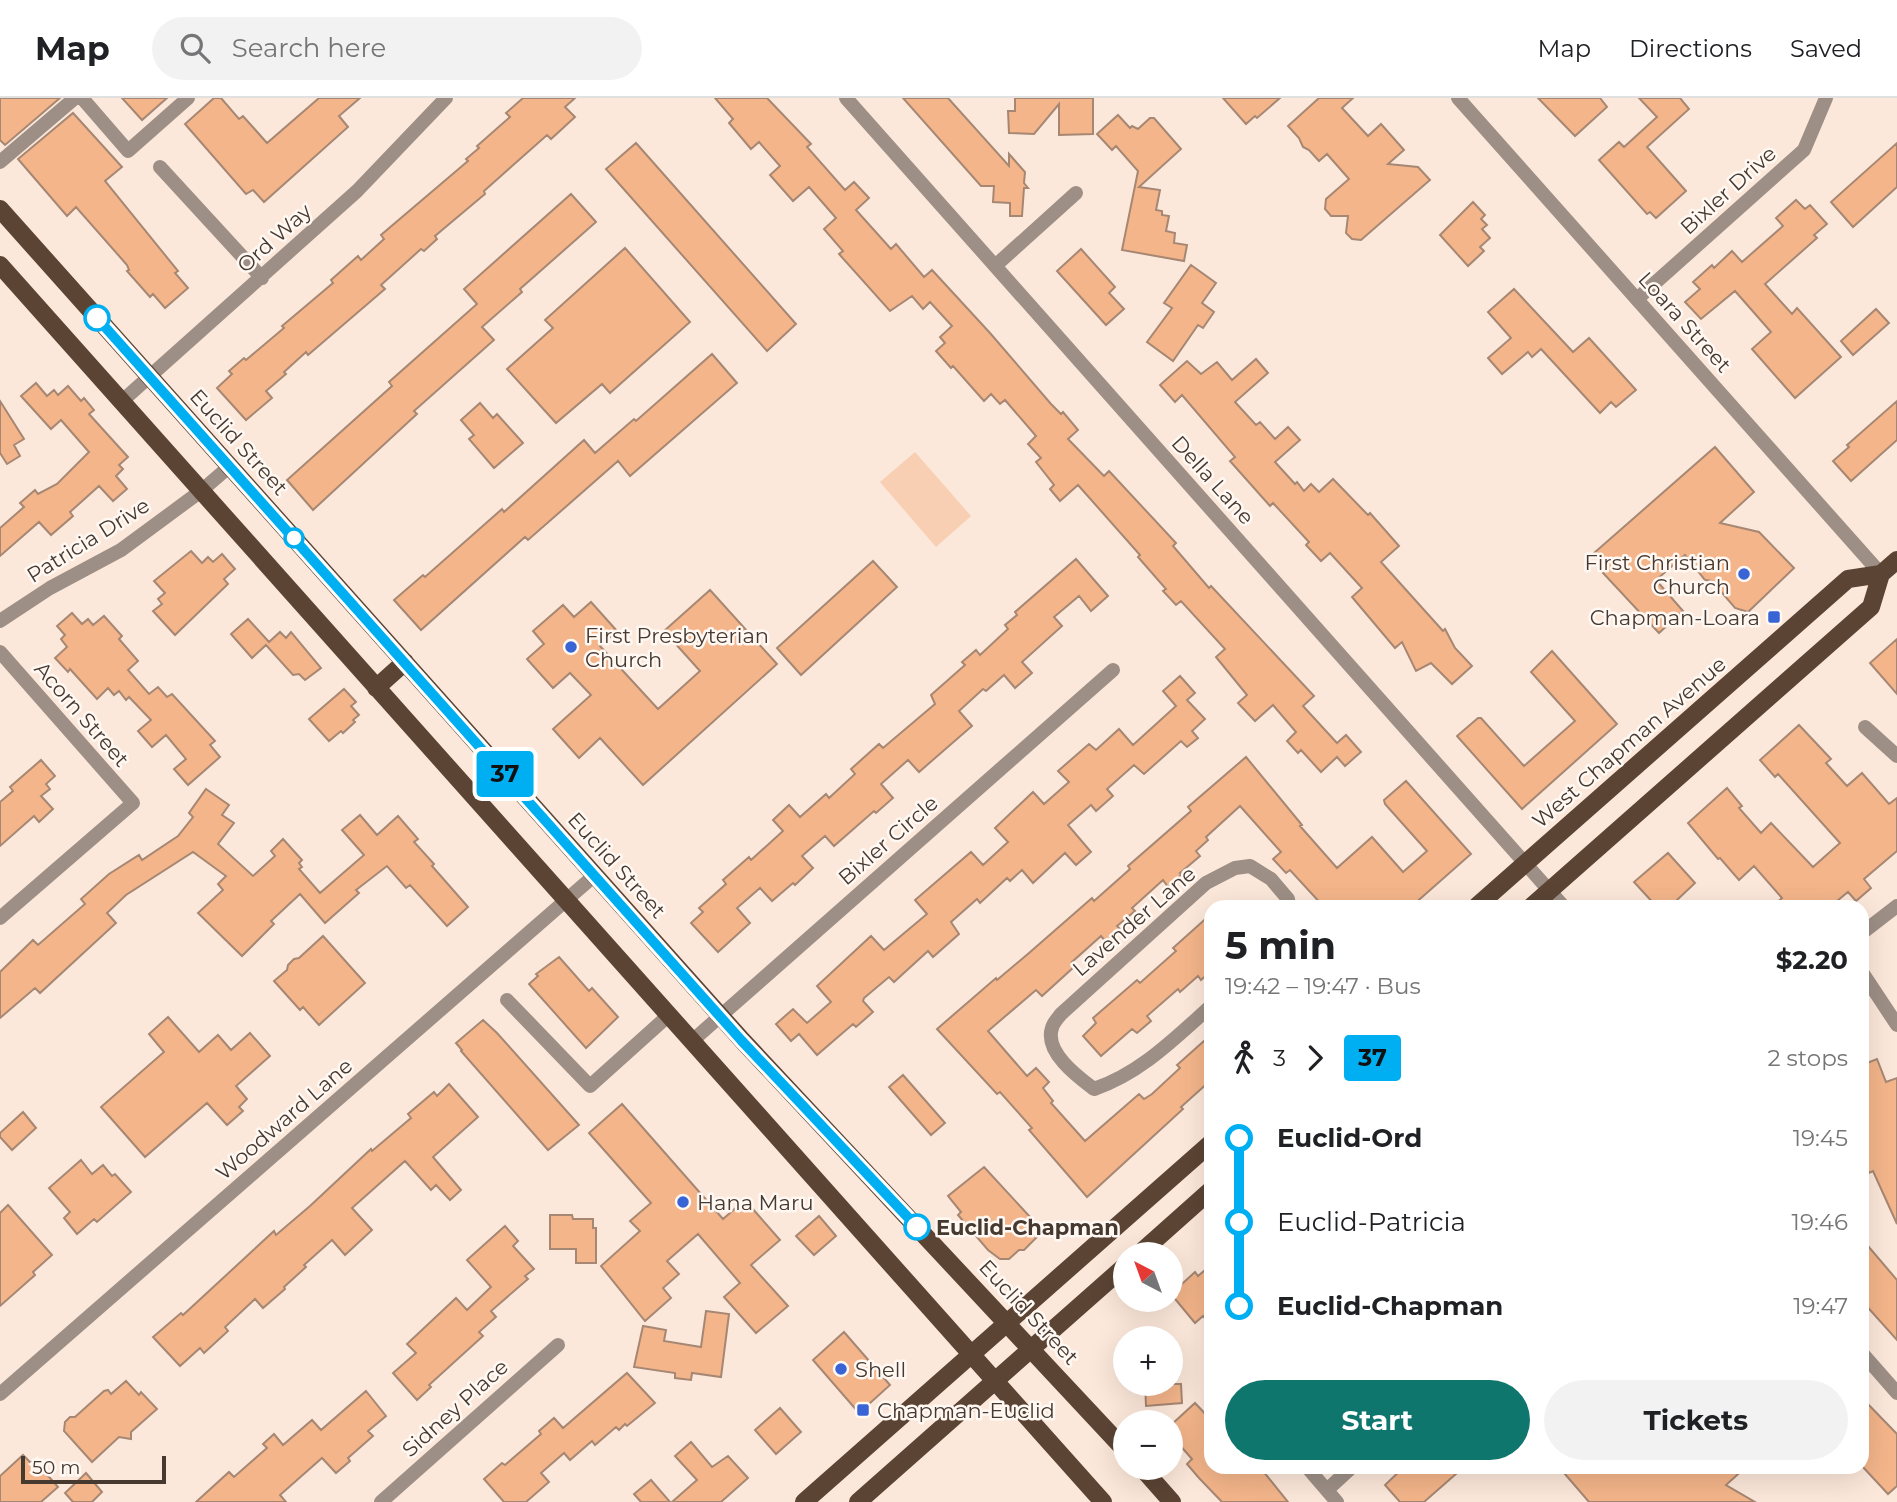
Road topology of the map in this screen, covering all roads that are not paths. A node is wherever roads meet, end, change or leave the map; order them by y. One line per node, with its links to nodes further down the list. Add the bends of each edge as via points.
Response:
1 (75, 98): 8 (street)
2 (82, 98): 3 (street, via 128,151)
3 (188, 98)
4 (446, 98): 14 (street, Ord Way, via 357,191)
5 (846, 98): 13 (street, Della Lane)
6 (1458, 98): 15 (street, Loara Street)
7 (1826, 98): 15 (street, Bixler Drive, via 1804,150)
8 (0, 162)
9 (160, 167): 14 (street)
10 (1076, 192): 13 (street)
11 (0, 209): 16 (main road, Euclid Street)
12 (0, 265): 17 (main road)
13 (995, 266): 29 (street, Della Lane)
14 (262, 278): 16 (street, Ord Way)
15 (1637, 299): 21 (street, Loara Street)
16 (149, 376): 17 (street, Ord Way); 18 (main road, Euclid Street)
17 (121, 402): 19 (main road)
18 (230, 466): 19 (street, Patricia Drive); 24 (main road, Euclid Street)
19 (201, 491): 22 (street, Patricia Drive, via 121,550); 26 (main road)
20 (1897, 560): 21 (main road, West Chapman Avenue)
21 (1881, 573): 29 (main road, West Chapman Avenue, via 1848,579); 31 (main road, via 1871,607)
22 (0, 621)
23 (0, 652): 38 (street, Acorn Street, via 133,803)
24 (405, 662): 26 (main road); 30 (main road, Euclid Street)
25 (1113, 670): 44 (street, Bixler Circle)
26 (376, 688): 32 (main road)
27 (1866, 727): 28 (street)
28 (1897, 756)
29 (1525, 863): 31 (street, Della Lane); 34 (main road, West Chapman Avenue)
30 (594, 875): 32 (street, Woodward Lane); 44 (main road, Euclid Street)
31 (1550, 891): 35 (main road); 36 (street, Della Lane)
32 (566, 900): 43 (main road); 58 (street, Woodward Lane)
33 (1288, 900): 42 (street, Lavender Lane, via 1271,879 1250,866 1235,867 1206,883 1061,1013 1051,1029 1052,1046 1074,1074 1094,1089 1148,1061)
34 (1484, 900)
35 (1539, 900)
36 (1558, 900)
37 (1897, 906): 39 (street)
38 (0, 918)
39 (1869, 928)
40 (1869, 983): 45 (street)
41 (507, 1000): 43 (street, via 590,1086)
42 (1204, 1012)
43 (669, 1015): 46 (main road)
44 (720, 1016): 46 (street, Bixler Circle); 51 (main road, Euclid Street)
45 (1897, 1025)
46 (692, 1041): 54 (main road)
47 (1204, 1149): 51 (main road)
48 (1204, 1196): 49 (main road)
49 (1153, 1242)
50 (1113, 1277): 53 (main road)
51 (1008, 1322): 53 (main road, Euclid Street); 54 (main road)
52 (558, 1345): 64 (street, Sidney Place)
53 (1032, 1348): 56 (main road); 59 (main road, Euclid Street)
54 (972, 1355): 56 (main road); 65 (main road)
55 (1869, 1361): 57 (street)
56 (995, 1381): 66 (main road); 67 (main road)
57 (1897, 1393)
58 (0, 1394)
59 (1113, 1437)
60 (1313, 1474): 63 (street)
61 (1344, 1474): 63 (street)
62 (1153, 1480): 68 (main road)
63 (1327, 1490): 69 (street)
64 (381, 1502)
65 (804, 1502)
66 (858, 1502)
67 (1103, 1502)
68 (1172, 1502)
69 (1337, 1502)

